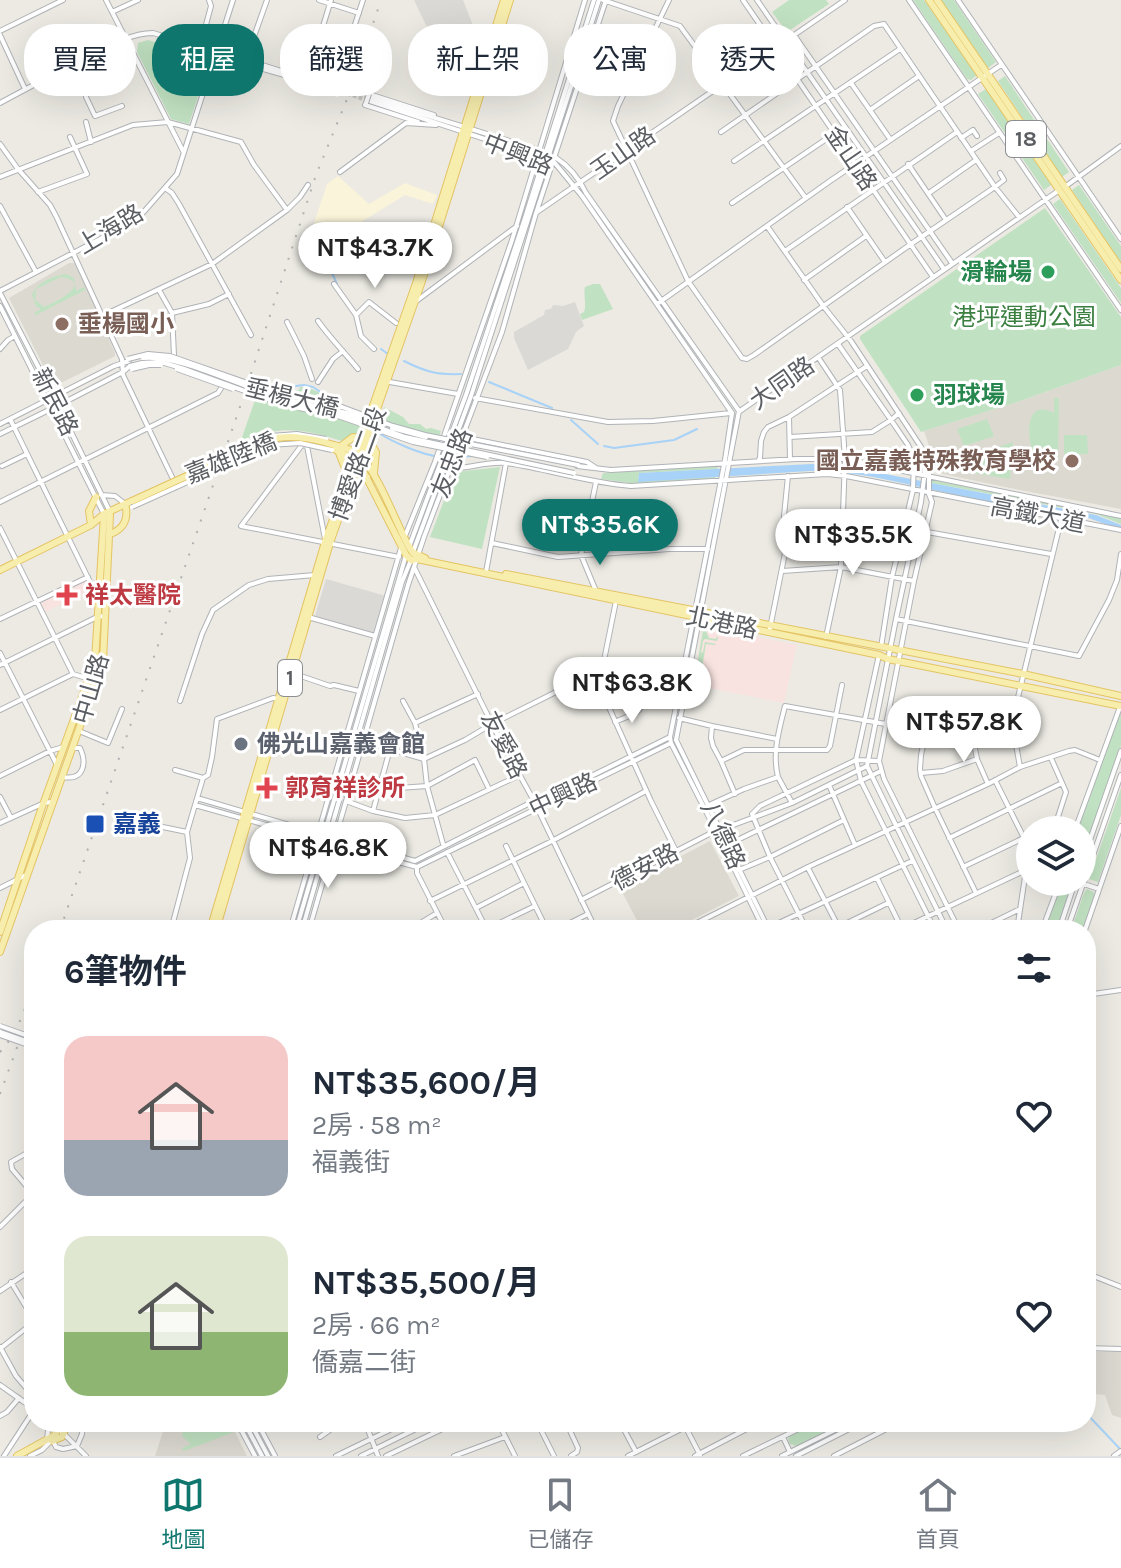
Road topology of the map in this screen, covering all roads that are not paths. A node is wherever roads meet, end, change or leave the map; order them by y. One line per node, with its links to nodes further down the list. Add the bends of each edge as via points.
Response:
1 (63, 0): 31 (street)
2 (106, 0): 21 (street)
3 (138, 0): 21 (street)
4 (209, 0): 25 (street)
5 (233, 0): 26 (street, 上海路)
6 (267, 0): 27 (street)
7 (319, 0): 20 (street)
8 (363, 0): 22 (street)
9 (507, 0): 69 (main road, 博愛路二段 / 1)
10 (585, 0): 83 (street, 友忠路)
11 (601, 0): 23 (street); 90 (street, 友忠路); 90 (street, 友忠路)
12 (669, 0): 23 (street)
13 (743, 0): 28 (street, 金山路)
14 (757, 0): 29 (street, 金山路)
15 (845, 0): 30 (street, 玉山路)
16 (909, 0): 47 (street)
17 (929, 0): 44 (main road, 18)
18 (937, 0): 44 (main road, 18)
19 (958, 0): 37 (street)
20 (330, 2): 22 (street); 22 (street, via 316,49 344,58)
21 (112, 12): 24 (street)
22 (359, 13)
23 (660, 18): 32 (street, via 680,26); 84 (street, via 613,117)
24 (118, 24)
25 (206, 24)
26 (225, 24)
27 (258, 24)
28 (760, 24)
29 (773, 24)
30 (804, 28)
31 (0, 33): 46 (street)
32 (692, 42)
33 (804, 49): 38 (street, 金山路)
34 (900, 49): 38 (street, via 884,24 874,26); 43 (street); 45 (street)
35 (136, 61): 64 (street)
36 (264, 65): 40 (street, via 330,87)
37 (1001, 65): 44 (street); 101 (street)
38 (816, 66): 41 (street); 50 (street, 金山路)
39 (804, 68): 41 (street, 金山路)
40 (264, 69)
41 (807, 72): 42 (street); 56 (street, 金山路)
42 (804, 74)
43 (919, 76): 60 (street); 61 (street)
44 (984, 76): 47 (street); 108 (main road, 18)
45 (851, 83): 50 (street); 61 (street)
46 (24, 87)
47 (968, 87): 60 (street); 73 (street)
48 (24, 90): 57 (street)
49 (804, 90): 59 (street, 金山路)
50 (834, 94): 56 (street); 85 (street, 金山路)
51 (202, 96): 68 (street, 上海路)
52 (705, 96): 84 (street, 玉山路)
53 (733, 96): 62 (street)
54 (772, 96): 62 (street)
55 (86, 97): 58 (street, via 95,116)
56 (825, 100): 59 (street); 67 (street, 金山路)
57 (0, 103)
58 (122, 106)
59 (815, 106): 72 (street, 金山路); 78 (street)
60 (940, 106): 71 (street); 77 (street)
61 (870, 110): 77 (street)
62 (746, 114): 70 (street); 78 (street)
63 (86, 122): 79 (street)
64 (168, 122): 68 (street); 79 (street, via 133,125); 87 (street)
65 (424, 124): 66 (street); 66 (street, via 365,105 369,99 426,112); 97 (street, via 406,123)
66 (451, 125): 69 (street)
67 (844, 127): 72 (street); 89 (street, 金山路)
68 (192, 128): 87 (street, 上海路); 117 (street, via 241,142)
69 (466, 130): 83 (street, 中興路); 88 (street, 中興路); 146 (main road, 博愛路二段 / 1); 151 (main road, 博愛路二段 / 1)
70 (721, 132)
71 (957, 132): 76 (street); 94 (street)
72 (834, 133): 93 (street, 金山路); 95 (street)
73 (999, 133): 86 (street); 113 (street)
74 (977, 136): 76 (street, via 973,130)
75 (70, 137): 82 (street)
76 (961, 138): 86 (street)
77 (890, 139): 85 (street)
78 (764, 141): 92 (street); 95 (street)
79 (91, 142): 82 (street)
80 (0, 144): 96 (street)
81 (1121, 146): 101 (street, 大同路)
82 (75, 148): 96 (street); 110 (street, via 87,174)
83 (539, 149): 88 (street, 友忠路); 90 (street, 中興路)
84 (626, 151): 103 (street, 玉山路); 140 (street)
85 (873, 151): 89 (street); 99 (street, 金山路)
86 (971, 152): 91 (street)
87 (184, 153): 107 (street, 上海路)
88 (537, 156): 90 (street, 中興路); 123 (street, 友忠路)
89 (865, 156): 93 (street); 102 (street, 金山路)
90 (550, 157): 103 (street, 中興路, via 566,164); 105 (street, 中興路); 118 (street, 友忠路); 120 (street, 友忠路)
91 (976, 160): 106 (street); 111 (street)
92 (734, 161)
93 (855, 164): 109 (street, 金山路); 112 (street)
94 (908, 164): 99 (street); 111 (street)
95 (784, 168): 112 (street); 114 (street)
96 (18, 169): 100 (street); 110 (street)
97 (340, 172)
98 (1000, 173): 106 (street, via 1004,180)
99 (891, 176): 102 (street); 124 (street, 金山路)
100 (0, 177)
101 (1079, 177): 108 (street, 大同路); 127 (street)
102 (883, 182): 109 (street); 126 (street, 金山路)
103 (582, 183): 105 (street, 玉山路); 145 (street, 中興路)
104 (308, 185): 117 (street)
105 (575, 187): 118 (street, 玉山路); 147 (street, 中興路)
106 (995, 187): 119 (street); 121 (street)
107 (165, 188): 130 (street, 上海路, via 141,215); 133 (street)
108 (1062, 188): 113 (street, 大同路); 135 (main road, 18); 139 (main road, 18)
109 (872, 189): 116 (street); 128 (street, 金山路)
110 (38, 192): 130 (street)
111 (928, 193): 121 (street)
112 (805, 198): 122 (street)
113 (1045, 200): 119 (street, 大同路); 150 (street)
114 (732, 203)
115 (0, 206): 136 (street)
116 (847, 207): 125 (street); 129 (street)
117 (287, 210): 133 (street)
118 (536, 213): 120 (street, 玉山路); 180 (street, 友忠路, via 502,332)
119 (1019, 217): 132 (street, 大同路)
120 (526, 220): 123 (street, 玉山路); 180 (street, 友忠路)
121 (946, 220): 124 (street)
122 (767, 226): 129 (street); 140 (street)
123 (516, 227): 146 (street, 玉山路); 178 (street, 友忠路)
124 (929, 231): 126 (street); 132 (street, 金山路)
125 (866, 236): 131 (street); 138 (street)
126 (921, 237): 128 (street); 134 (street, 金山路)
127 (1121, 239)
128 (911, 244): 131 (street); 137 (street, 金山路)
129 (785, 251): 138 (street)
130 (73, 252): 136 (street, 上海路); 154 (street)
131 (885, 262): 149 (street)
132 (952, 263): 134 (street, 大同路)
133 (212, 264): 142 (street); 144 (street)
134 (944, 269): 137 (street, 大同路)
135 (1121, 269)
136 (36, 272): 143 (street, 上海路)
137 (933, 277): 160 (street, 大同路)
138 (804, 280): 149 (street)
139 (1121, 280)
140 (688, 281): 145 (street); 149 (street, via 744,360)
141 (334, 284): 153 (street)
142 (159, 290): 152 (street); 154 (street)
143 (0, 292): 158 (street, 新民路)
144 (229, 294): 152 (street); 159 (street)
145 (663, 300): 147 (street); 184 (street, 中興路)
146 (415, 301): 151 (street, 玉山路); 175 (main road, 博愛路二段 / 1)
147 (657, 304): 185 (street, 中興路)
148 (0, 306): 158 (street, 新民路)
149 (824, 307): 160 (street)
150 (1121, 310)
151 (406, 311): 175 (main road, 博愛路二段 / 1)
152 (172, 313): 165 (street)
153 (356, 315): 157 (street, via 369,302); 163 (street, via 361,336)
154 (102, 316): 167 (street)
155 (318, 321): 164 (street)
156 (287, 322): 174 (street)
157 (396, 323)
158 (18, 335): 162 (street); 179 (street, 新民路); 181 (street, 新民路)
159 (251, 335)
160 (847, 337): 161 (street, 大同路); 169 (street)
161 (838, 344): 166 (street, 大同路); 172 (street)
162 (0, 349)
163 (374, 349)
164 (343, 351): 170 (street); 176 (street)
165 (174, 355)
166 (818, 357): 177 (street); 184 (street, 大同路)
167 (122, 363): 168 (street); 171 (street); 179 (street)
168 (130, 364): 171 (street); 211 (street, 垂楊大橋, bridge, via 150,357 166,359 269,395 419,436); 221 (street, 垂楊大橋, bridge, via 161,362 267,399)
169 (867, 366): 172 (street); 186 (street)
170 (358, 369)
171 (123, 372): 182 (street); 192 (street)
172 (857, 373): 177 (street); 189 (street)
173 (229, 376): 192 (street, via 218,393)
174 (312, 379)
175 (385, 381): 178 (street, 大同路); 193 (main road, 博愛路二段 / 1)
176 (318, 382)
177 (838, 386): 187 (street); 196 (street)
178 (459, 394): 180 (street, 大同路); 195 (street, 友忠路)
179 (54, 397): 181 (street); 182 (street, 新民路)
180 (471, 397): 185 (street, 大同路, via 608,422); 195 (street, 友忠路); 197 (street, 友忠路)
181 (47, 400): 183 (street, 新民路); 188 (street)
182 (58, 405): 183 (street); 203 (street, 新民路)
183 (52, 409): 191 (street); 203 (street, 新民路)
184 (739, 411): 185 (street, 大同路); 208 (street)
185 (732, 413): 208 (street)
186 (899, 413): 189 (street); 218 (street, via 919,442)
187 (789, 417): 198 (street); 206 (street, via 764,432)
188 (10, 419): 190 (street); 191 (street)
189 (891, 420): 196 (street, via 872,432); 213 (street, via 912,453)
190 (0, 424)
191 (14, 428): 194 (street); 200 (street)
192 (148, 428): 203 (street); 217 (street)
193 (367, 429): 199 (main road); 201 (main road, 博愛路二段 / 1); 215 (main road, via 377,458)
194 (0, 434)
195 (450, 434): 197 (street, 高鐵大道); 207 (street, 友忠路); 207 (street, 友忠路, via 437,455)
196 (844, 434): 198 (street); 204 (street)
197 (462, 437): 210 (street, 友忠路); 211 (street, 高鐵大道, via 587,462)
198 (790, 437): 202 (street)
199 (336, 448): 201 (main road, 嘉雄陸橋); 212 (main road, via 345,468); 227 (main road, 嘉雄陸橋, bridge, via 305,437 263,441)
200 (27, 454): 209 (street); 220 (street)
201 (357, 457): 212 (main road, 博愛路二段 / 1); 215 (main road, 友愛路)
202 (790, 459): 204 (street, 高鐵大道); 206 (street, 高鐵大道)
203 (82, 461): 220 (street); 225 (street, 新民路)
204 (845, 462): 213 (street, 高鐵大道); 214 (street)
205 (506, 463): 210 (street, 高鐵大道); 221 (street, 高鐵大道); 239 (street)
206 (756, 463): 208 (street, 高鐵大道)
207 (439, 465): 210 (street, 高鐵大道); 241 (street, 友忠路); 241 (street, 友忠路)
208 (727, 465): 211 (street, 高鐵大道); 219 (street)
209 (2, 466)
210 (451, 469): 241 (street, 友忠路)
211 (598, 470)
212 (352, 471): 215 (main road); 238 (main road, 博愛路二段 / 1)
213 (915, 474): 218 (street, 高鐵大道); 222 (street)
214 (846, 475): 216 (street, 高鐵大道); 222 (street, 高鐵大道); 246 (street)
215 (370, 476): 241 (main road, 友愛路)
216 (788, 476): 219 (street, 高鐵大道); 249 (street)
217 (172, 477)
218 (927, 478): 223 (street); 224 (street); 229 (street, 高鐵大道)
219 (723, 480): 221 (street, 高鐵大道, via 631,486); 240 (street)
220 (41, 482): 226 (street); 237 (street)
221 (596, 482): 244 (street)
222 (913, 490): 223 (street, 高鐵大道); 253 (street)
223 (923, 492): 224 (street, 高鐵大道); 233 (street)
224 (929, 494): 230 (street, 高鐵大道); 235 (street)
225 (99, 496): 227 (street); 228 (street, 新民路); 231 (main road, via 89,511)
226 (0, 502)
227 (130, 504): 228 (main road, 嘉雄陸橋); 236 (main road, via 124,524)
228 (107, 514): 231 (main road, 嘉雄陸橋); 236 (main road, 中山路)
229 (1121, 516)
230 (1061, 520): 234 (street, 高鐵大道); 242 (street)
231 (91, 525): 236 (main road); 237 (main road, 嘉雄陸橋)
232 (0, 528): 245 (street)
233 (916, 530): 235 (street); 254 (street)
234 (1121, 530)
235 (925, 531): 242 (street); 255 (street)
236 (107, 535): 257 (main road, 中山路)
237 (68, 536): 245 (main road, 嘉雄陸橋); 252 (street)
238 (328, 542): 238 (street, 北港路, via 241,526 302,445 307,446); 241 (street, 北港路); 251 (main road, 博愛路二段 / 1); 262 (main road, 博愛路二段 / 1)
239 (492, 543): 244 (street, via 558,557); 250 (street)
240 (710, 549): 244 (street); 260 (street)
241 (409, 552): 247 (street, 友愛路); 250 (main road, 北港路); 268 (street, 友忠路); 313 (street, 友忠路)
242 (1052, 554): 271 (street)
243 (1121, 554): 271 (street, via 1109,600 1079,656)
244 (581, 555): 256 (street)
245 (17, 561): 248 (main road, 嘉雄陸橋); 259 (street)
246 (841, 567): 249 (street); 253 (street); 269 (street)
247 (414, 568): 288 (street, 友愛路); 316 (street, 友忠路)
248 (0, 570)
249 (782, 571): 267 (street)
250 (486, 572): 256 (main road, 北港路); 258 (main road, 北港路)
251 (315, 575): 279 (main road, 博愛路二段 / 1); 293 (street, via 258,582 213,610)
252 (88, 577): 257 (street); 259 (street)
253 (892, 577): 254 (street); 263 (street)
254 (904, 579): 255 (street); 265 (street)
255 (914, 581): 266 (street)
256 (597, 593): 258 (main road, 北港路)
257 (103, 594): 261 (main road, 中山路)
258 (616, 599): 260 (main road, 北港路); 283 (street)
259 (36, 601): 264 (street); 270 (street)
260 (697, 614): 267 (main road, 北港路); 290 (street); 299 (street)
261 (102, 616): 270 (street); 282 (main road, 中山路, via 104,655)
262 (308, 617): 268 (street); 279 (main road, 博愛路二段 / 1)
263 (887, 617): 265 (street); 273 (street)
264 (0, 619)
265 (896, 619): 266 (street); 272 (street)
266 (907, 622): 271 (street); 274 (street)
267 (770, 630): 269 (main road, 北港路); 273 (main road, 北港路)
268 (375, 636): 286 (street, 友忠路)
269 (826, 637): 273 (main road, 北港路)
270 (55, 638): 278 (street); 280 (street)
271 (1031, 646): 281 (street)
272 (891, 649): 273 (main road, 北港路); 274 (main road, 北港路); 276 (street)
273 (880, 652): 276 (main road, 北港路); 300 (street)
274 (901, 652): 277 (street); 281 (main road, 北港路)
275 (0, 653): 278 (street)
276 (888, 659): 277 (main road, 北港路); 302 (street)
277 (899, 662): 285 (main road, 北港路); 306 (street)
278 (2, 664): 291 (street)
279 (289, 670): 286 (street); 292 (main road, 博愛路二段 / 1)
280 (73, 674): 282 (street); 291 (street)
281 (1023, 674): 285 (street); 289 (main road, 北港路)
282 (92, 680): 309 (main road, 中山路); 317 (main road, 中山路)
283 (599, 680): 287 (street); 301 (street); 305 (street, via 578,681)
284 (842, 685): 298 (street)
285 (1020, 685): 295 (main road, 北港路); 303 (street)
286 (359, 691): 312 (street, 友忠路)
287 (645, 691): 290 (street); 301 (street, via 640,710)
288 (478, 694): 304 (street); 305 (street, 友愛路)
289 (1121, 696)
290 (677, 698): 315 (street)
291 (23, 699): 297 (street); 321 (street)
292 (281, 699): 344 (street, via 217,719 208,775); 372 (main road, 博愛路二段 / 1)
293 (180, 701)
294 (403, 701): 304 (street)
295 (1121, 705): 328 (street)
296 (122, 709): 309 (street, via 108,743)
297 (0, 710)
298 (837, 716): 300 (street); 314 (street, via 785,706); 320 (street, via 827,750)
299 (679, 718): 307 (street); 315 (street)
300 (866, 720): 302 (street); 327 (street)
301 (615, 722): 324 (street)
302 (876, 722): 306 (street); 331 (street)
303 (1012, 722): 308 (street); 333 (street)
304 (415, 723): 325 (street)
305 (492, 724): 325 (street); 340 (street, 友愛路)
306 (886, 724): 310 (street); 330 (street)
307 (712, 726): 314 (street); 329 (street, via 713,746)
308 (990, 727): 310 (street, via 983,709 933,699); 311 (street)
309 (79, 731): 318 (main road, 中山路)
310 (926, 732): 311 (street); 337 (street)
311 (972, 733): 326 (street)
312 (345, 736): 313 (street); 357 (street, 友忠路)
313 (355, 738): 316 (street); 360 (street, 友忠路)
314 (777, 739): 320 (street)
315 (672, 740): 324 (street, 中興路); 366 (street, 八德路); 385 (street, 八德路)
316 (364, 741): 319 (street); 360 (street, 友忠路)
317 (65, 747): 318 (street); 321 (street); 332 (main road, 中山路)
318 (74, 748): 342 (main road, 中山路); 342 (street, via 80,748 84,766 73,778)
319 (390, 749): 325 (street); 345 (street)
320 (776, 749): 329 (street, via 744,750); 343 (street)
321 (50, 751): 332 (street); 339 (street)
322 (1121, 751): 381 (street)
323 (1051, 757): 328 (street, via 1075,750); 333 (street); 348 (street)
324 (632, 758): 353 (street); 361 (street, 中興路); 367 (street, 中興路)
325 (424, 759): 351 (street)
326 (977, 759): 337 (street); 349 (street)
327 (856, 760): 331 (street, 德安路); 335 (street); 354 (street, 德安路)
328 (1100, 760): 374 (street)
329 (721, 761): 355 (street)
330 (879, 761): 331 (street, 德安路); 336 (street)
331 (868, 763): 335 (street, 德安路); 341 (street)
332 (58, 767): 363 (main road, 中山路)
333 (1020, 767): 346 (street)
334 (175, 770): 344 (street)
335 (858, 771): 347 (street); 350 (street, 德安路)
336 (881, 771): 341 (street); 379 (street)
337 (921, 773): 368 (street)
338 (1121, 775): 391 (street)
339 (0, 776)
340 (519, 776): 352 (street); 361 (street, 友愛路)
341 (872, 776): 347 (street); 384 (street)
342 (63, 777): 362 (main road, 中山路)
343 (778, 777): 354 (street); 355 (street)
344 (203, 778): 359 (street)
345 (381, 780): 351 (street, via 399,788); 370 (street)
346 (995, 780): 349 (street); 369 (street)
347 (861, 781): 356 (street); 387 (street)
348 (1062, 783): 369 (street); 373 (street, via 1066,792)
349 (988, 784): 368 (street)
350 (829, 785): 356 (street); 364 (street, 德安路)
351 (427, 786): 352 (street, via 475,760); 371 (street)
352 (489, 790): 371 (street)
353 (646, 791): 392 (street); 398 (street)
354 (787, 793): 364 (street); 375 (street, 德安路, via 760,806)
355 (735, 794): 366 (street)
356 (832, 795): 378 (street); 386 (street)
357 (329, 796): 360 (street); 390 (street, 友忠路)
358 (0, 797): 376 (street)
359 (197, 798): 365 (street); 372 (street)
360 (341, 800): 370 (street); 390 (street, 友忠路); 390 (street, 友忠路)
361 (534, 801): 367 (street, 友愛路); 395 (street, 中興路)
362 (52, 802): 363 (street); 408 (main road, 中山路)
363 (44, 803): 376 (street); 411 (main road, 中山路)
364 (792, 803): 375 (street, 德安路)
365 (195, 805): 372 (street); 388 (street)
366 (709, 805): 385 (street, 八德路)
367 (536, 807): 392 (street, 友愛路); 399 (street, 中興路)
368 (935, 808): 379 (street); 389 (street)
369 (1009, 808): 377 (street); 389 (street)
370 (373, 811): 371 (street, via 405,818)
371 (435, 815): 395 (street)
372 (247, 816): 390 (street); 438 (main road, 博愛路二段 / 1)
373 (1058, 816)
374 (1081, 816)
375 (753, 817): 385 (street, 德安路); 386 (street)
376 (11, 818): 380 (street)
377 (1016, 819)
378 (844, 820): 396 (street); 400 (street)
379 (905, 822): 384 (street); 429 (street)
380 (0, 823)
381 (1096, 823)
382 (158, 826): 388 (street)
383 (1121, 826): 417 (street)
384 (895, 827): 387 (street); 402 (street)
385 (718, 830): 394 (street, 八德路); 398 (street, 德安路); 419 (street, 八德路)
386 (758, 831): 394 (street); 400 (street)
387 (885, 831): 396 (street); 404 (street)
388 (187, 832): 437 (street, via 190,858)
389 (949, 838): 406 (street)
390 (326, 839): 403 (street); 439 (street, 友忠路); 440 (street, 友忠路)
391 (1096, 839)
392 (552, 841): 401 (street); 424 (street, 友愛路)
393 (1016, 841): 406 (street)
394 (729, 844): 407 (street, 八德路)
395 (444, 845): 399 (street); 403 (street, 中興路)
396 (855, 845): 405 (street)
397 (506, 846): 401 (street)
398 (676, 851): 424 (street, 德安路)
399 (447, 852): 403 (street, 中興路); 414 (street)
400 (770, 857): 407 (street); 412 (street)
401 (513, 861): 413 (street); 414 (street)
402 (912, 861): 404 (street); 432 (street)
403 (416, 864): 425 (street)
404 (903, 865): 410 (street); 436 (street)
405 (808, 867): 412 (street); 426 (street)
406 (963, 867): 418 (street)
407 (739, 870): 419 (street, 八德路)
408 (28, 874): 411 (street); 465 (main road, 中山路)
409 (1016, 875): 418 (street)
410 (877, 878): 426 (street); 427 (street)
411 (17, 880): 415 (street); 465 (main road, 中山路)
412 (782, 881): 419 (street); 435 (street)
413 (524, 883): 428 (street); 430 (street)
414 (464, 885): 425 (street); 430 (street)
415 (0, 888)
416 (1096, 888): 417 (street)
417 (1099, 889): 464 (street)
418 (976, 893): 429 (street)
419 (749, 896): 448 (street); 449 (street, 八德路)
420 (1023, 896): 431 (street)
421 (1055, 896): 461 (street)
422 (1073, 896): 462 (street)
423 (1076, 896): 463 (street)
424 (581, 900): 434 (street, 友愛路)
425 (430, 901): 433 (street)
426 (826, 901): 435 (street); 452 (street)
427 (888, 903): 453 (street); 454 (street)
428 (535, 905): 444 (street); 445 (street)
429 (947, 907): 432 (street); 458 (street)
430 (476, 908): 443 (street)
431 (1020, 909): 459 (street); 460 (street)
432 (938, 912): 436 (street); 457 (street)
433 (437, 913): 441 (street); 442 (street)
434 (588, 914): 446 (street); 447 (street, 友愛路)
435 (798, 914): 450 (street); 451 (street)
436 (928, 916): 455 (street); 456 (street)
437 (174, 920)
438 (216, 920)
439 (305, 920)
440 (305, 920)
441 (425, 920)
442 (441, 920)
443 (482, 920)
444 (506, 920)
445 (542, 920)
446 (576, 920)
447 (591, 920)
448 (702, 920)
449 (762, 920)
450 (786, 920)
451 (801, 920)
452 (835, 920)
453 (856, 920)
454 (896, 920)
455 (920, 920)
456 (930, 920)
457 (942, 920)
458 (954, 920)
459 (997, 920)
460 (1018, 920)
461 (1046, 920)
462 (1063, 920)
463 (1070, 920)
464 (1088, 920)
465 (1, 937): 466 (main road)
466 (0, 952)
467 (1121, 990): 468 (street)
468 (1096, 994)
469 (0, 1031): 470 (street, bridge)
470 (24, 1039)
471 (24, 1155): 472 (street, via 11,1162)
472 (24, 1183)
473 (24, 1204): 474 (street)
474 (0, 1227)
475 (24, 1274): 477 (street)
476 (1096, 1277): 478 (street)
477 (11, 1282): 479 (street); 480 (street)
478 (1121, 1287)
479 (0, 1291)
480 (24, 1304)
481 (24, 1329): 482 (street)
482 (0, 1348): 485 (street)
483 (1096, 1348): 484 (street)
484 (1121, 1349)
485 (24, 1385)
486 (1, 1387): 487 (street)
487 (19, 1398): 488 (street); 489 (street)
488 (24, 1402)
489 (0, 1416)
490 (24, 1425): 526 (street)
491 (50, 1432): 518 (street)
492 (58, 1432): 518 (main road)
493 (67, 1432): 520 (street)
494 (83, 1432): 520 (street)
495 (242, 1432): 532 (street)
496 (252, 1432): 533 (street)
497 (262, 1432): 534 (street)
498 (327, 1432): 514 (street)
499 (369, 1432): 517 (street)
500 (386, 1432): 517 (street)
501 (410, 1432): 521 (street)
502 (436, 1432): 538 (street)
503 (503, 1432): 515 (street)
504 (542, 1432): 541 (street)
505 (571, 1432): 542 (street, via 578,1448)
506 (625, 1432): 522 (street)
507 (672, 1432): 522 (street)
508 (687, 1432): 525 (street)
509 (741, 1432): 525 (street)
510 (793, 1432): 516 (street)
511 (831, 1432): 523 (street)
512 (843, 1432): 546 (street)
513 (881, 1432): 547 (street)
514 (320, 1437)
515 (505, 1437): 524 (street); 540 (street)
516 (783, 1437): 523 (street); 544 (street)
517 (372, 1439): 521 (street); 535 (street)
518 (49, 1442): 519 (main road); 520 (street, via 63,1449)
519 (40, 1446): 527 (street); 528 (main road); 529 (main road); 530 (street)
520 (77, 1446): 531 (street)
521 (376, 1449): 536 (street); 537 (street)
522 (636, 1452): 543 (street)
523 (790, 1452): 545 (street)
524 (470, 1453): 539 (street)
525 (698, 1455)
526 (4, 1456)
527 (11, 1456)
528 (17, 1456)
529 (24, 1456)
530 (30, 1456)
531 (86, 1456)
532 (255, 1456)
533 (265, 1456)
534 (275, 1456)
535 (336, 1456)
536 (361, 1456)
537 (378, 1456)
538 (386, 1456)
539 (454, 1456)
540 (515, 1456)
541 (554, 1456)
542 (571, 1456)
543 (628, 1456)
544 (743, 1456)
545 (782, 1456)
546 (796, 1456)
547 (834, 1456)

